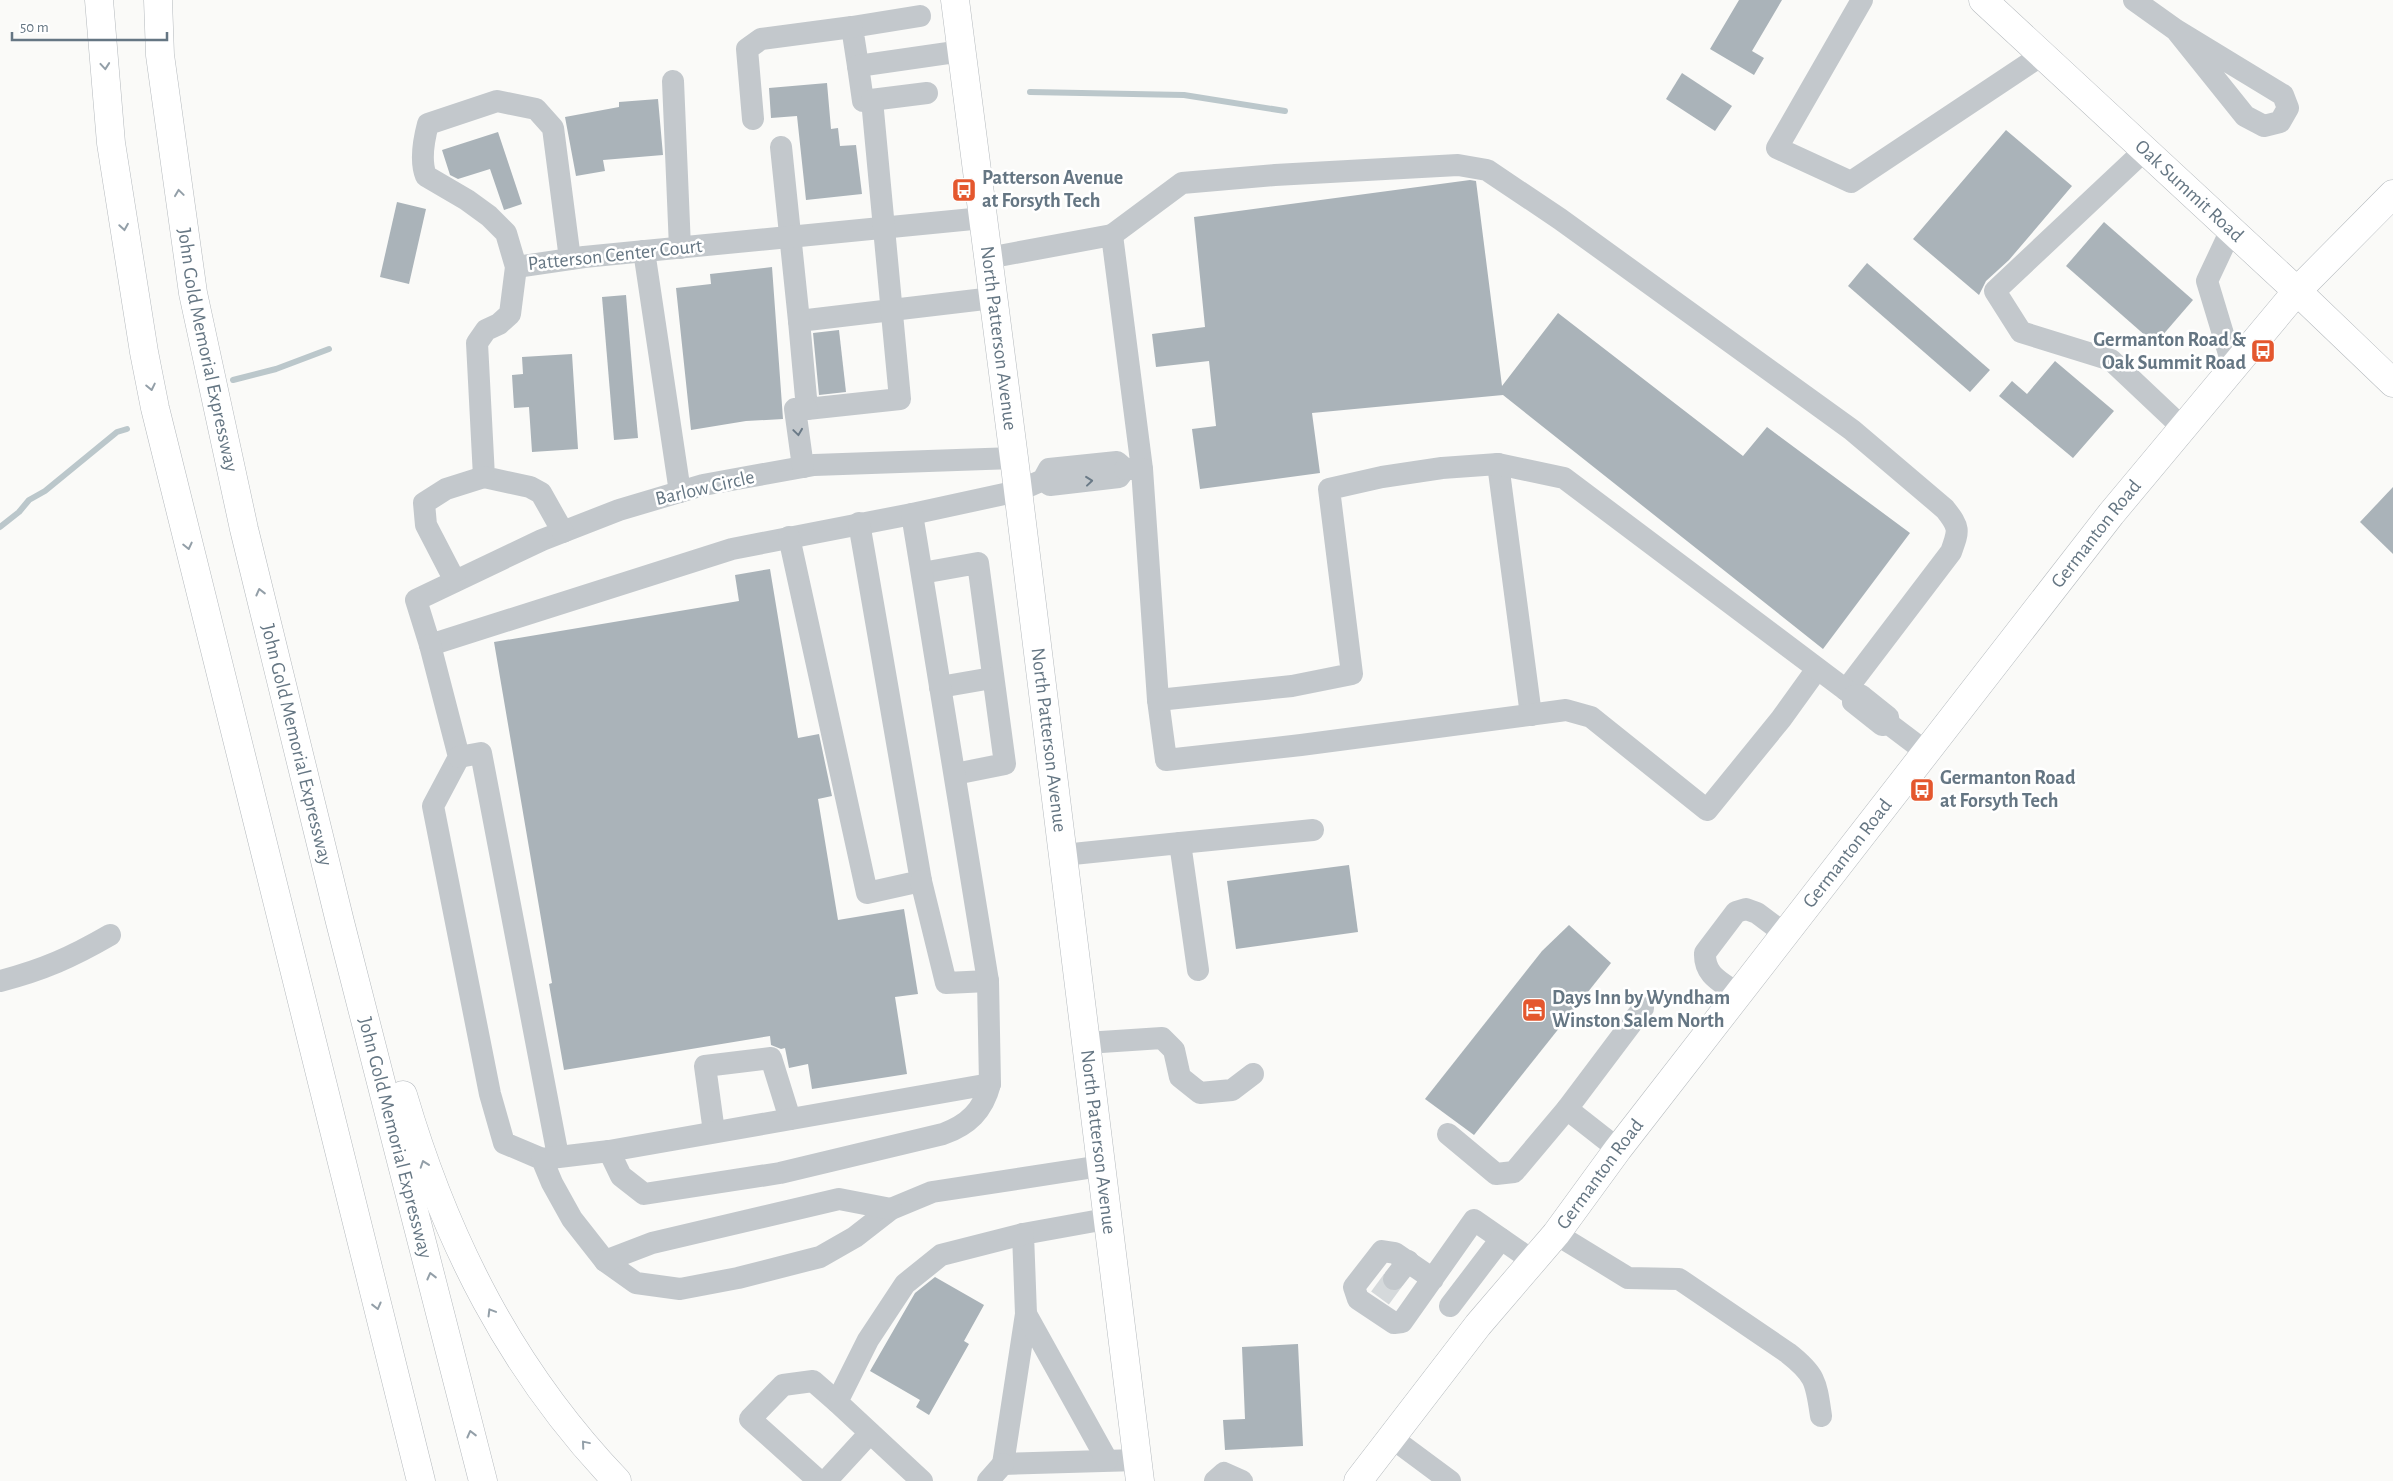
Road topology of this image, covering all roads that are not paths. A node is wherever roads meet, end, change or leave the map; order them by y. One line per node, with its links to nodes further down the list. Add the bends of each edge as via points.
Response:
1 (99, 0): 97 (main road, one-way to 97, via 111,143 155,408)
2 (158, 0): 65 (main road, John Gold Memorial Expressway, one-way to 2, via 244,529 193,293 160,55)
3 (955, 0): 10 (main road, North Patterson Avenue)
4 (1862, 0): 11 (street, via 1777,148 1851,182)
5 (1983, 0): 11 (main road, Oak Summit Road)
6 (2134, 0): 9 (street)
7 (920, 16): 8 (street)
8 (852, 26): 12 (street); 16 (street, via 761,39 747,50)
9 (2176, 30): 9 (street, via 2283,96 2288,108 2280,122 2264,126 2245,116)
10 (962, 51): 12 (street); 20 (main road, North Patterson Avenue)
11 (2042, 54): 18 (main road, Oak Summit Road)
12 (858, 66): 15 (street, via 863,101)
13 (673, 81): 25 (street)
14 (927, 93): 15 (street)
15 (872, 100): 21 (street)
16 (753, 119)
17 (781, 148): 24 (street)
18 (2145, 150): 22 (main road, Oak Summit Road); 37 (street, via 1996,291 2021,332 2112,360)
19 (2393, 194): 30 (main road, Germanton Road)
20 (983, 218): 21 (street, Patterson Center Court); 27 (main road, North Patterson Avenue)
21 (882, 228): 24 (street, Patterson Center Court); 32 (street)
22 (2231, 230): 30 (main road, Oak Summit Road); 34 (street, via 2207,281)
23 (1112, 235): 27 (street); 41 (street); 55 (street, via 1182,183 1458,165 1487,170 1852,430 1945,509 1957,524 1958,533 1951,552)
24 (790, 237): 25 (street, Patterson Center Court); 33 (street)
25 (680, 248): 26 (street, Patterson Center Court)
26 (644, 251): 28 (street, Patterson Center Court); 44 (street)
27 (988, 258): 31 (main road, North Patterson Avenue)
28 (570, 259): 29 (street, Patterson Center Court); 29 (street, via 553,128 536,109 497,101 428,124 424,139 426,176 489,216 506,233)
29 (516, 266): 42 (street, Patterson Center Court, via 510,314 486,330 477,343)
30 (2297, 291): 34 (main road, Germanton Road); 35 (main road, Oak Summit Road)
31 (994, 298): 32 (street); 38 (main road, North Patterson Avenue)
32 (893, 310): 33 (street); 36 (street, via 900,399)
33 (799, 321): 36 (street)
34 (2234, 367): 37 (main road, Germanton Road)
35 (2393, 383)
36 (807, 409): 40 (street, one-way to 40, via 795,409)
37 (2183, 428): 58 (main road, Germanton Road, via 2111,514)
38 (1014, 458): 40 (street, Barlow Circle); 43 (main road, North Patterson Avenue)
39 (1498, 464): 52 (street, via 1564,478); 56 (street, via 1442,468 1329,489 1352,674 1292,686); 57 (street)
40 (803, 467): 44 (street, Barlow Circle)
41 (1133, 469): 43 (street, via 1119,478 1050,485 1043,480); 56 (street)
42 (484, 477): 47 (street, via 541,492); 50 (street, via 446,489 424,503 426,525)
43 (1018, 491): 45 (street); 63 (main road, North Patterson Avenue)
44 (680, 492): 47 (street, Barlow Circle, via 619,510)
45 (912, 514): 46 (street); 49 (street)
46 (859, 523): 48 (street); 64 (street)
47 (563, 532): 50 (street, Barlow Circle)
48 (789, 537): 51 (street, via 732,549); 64 (street, via 867,893)
49 (922, 573): 53 (street, via 978,563); 54 (street)
50 (455, 581): 51 (street, Barlow Circle, via 416,600)
51 (430, 645): 59 (street)
52 (1817, 669): 55 (street); 57 (street, via 1707,810 1591,717 1566,710)
53 (992, 678): 54 (street); 60 (street, via 1005,764)
54 (940, 687): 60 (street)
55 (1850, 693): 58 (street, via 1863,697 1888,718 1889,724)
56 (1158, 700): 57 (street, via 1166,760)
57 (1531, 715)
58 (1926, 752): 66 (main road, Germanton Road)
59 (459, 758): 82 (street, via 481,753); 82 (street, via 434,806 490,1094 504,1143)
60 (954, 774): 70 (street)
61 (1313, 830): 62 (street)
62 (1180, 843): 63 (street); 68 (street)
63 (1063, 855): 73 (main road, North Patterson Avenue)
64 (922, 881): 70 (street, via 946,984)
65 (340, 922): 107 (main road, John Gold Memorial Expressway, one-way to 65); 108 (main road, one-way to 65, via 537,1384 468,1268 435,1194 416,1140 374,991)
66 (1785, 934): 71 (main road, Germanton Road); 71 (street, via 1757,913 1746,909 1736,912 1705,953 1705,961 1707,971)
67 (110, 935): 69 (street, via 69,959 34,973)
68 (1198, 970)
69 (0, 981)
70 (988, 981): 75 (street)
71 (1738, 994): 80 (main road, Germanton Road)
72 (1643, 1008): 76 (street)
73 (1086, 1043): 74 (street, via 1162,1038 1174,1050 1180,1077 1200,1093 1232,1090); 83 (main road, North Patterson Avenue)
74 (1253, 1074)
75 (990, 1084): 77 (street); 81 (street, via 986,1098 974,1117 957,1129 780,1174 644,1194 621,1176)
76 (1567, 1108): 79 (street, via 1514,1172 1506,1174 1496,1174); 80 (street)
77 (790, 1119): 78 (street); 78 (street, via 771,1058 705,1066)
78 (714, 1132): 81 (street)
79 (1448, 1134)
80 (1618, 1149): 87 (main road, Germanton Road)
81 (609, 1151): 82 (street)
82 (550, 1157): 89 (street, via 552,1183 572,1219)
83 (1101, 1166): 84 (street, via 932,1192); 85 (main road, North Patterson Avenue)
84 (891, 1209): 89 (street, via 839,1199 652,1243); 89 (street, via 855,1237 820,1257 738,1278 680,1288 636,1283)
85 (1106, 1219): 86 (street); 104 (main road, North Patterson Avenue)
86 (1023, 1234): 95 (street); 98 (street, via 941,1255 905,1284 868,1340)
87 (1556, 1234): 91 (main road, Germanton Road); 99 (street, via 1628,1278 1679,1279 1788,1353 1805,1366 1816,1382)
88 (1501, 1239): 91 (street); 93 (street, via 1474,1220); 94 (street)
89 (605, 1261)
90 (1408, 1261): 92 (street); 93 (street); 93 (street, via 1382,1251 1354,1287 1358,1299 1376,1303 1394,1323 1402,1322)
91 (1533, 1261): 96 (main road, Germanton Road)
92 (1394, 1279)
93 (1429, 1284): 94 (street)
94 (1450, 1306): 96 (street)
95 (1026, 1314): 102 (street); 103 (street)
96 (1478, 1325): 101 (main road, Germanton Road)
97 (397, 1387): 105 (main road); 106 (main road)
98 (837, 1402): 100 (street); 109 (street, via 813,1381 783,1385 750,1419)
99 (1821, 1416)
100 (870, 1433): 110 (street); 111 (street)
101 (1392, 1438): 115 (main road, Germanton Road); 116 (street)
102 (1107, 1460): 103 (street); 104 (street)
103 (1003, 1464): 112 (street)
104 (1139, 1471)
105 (412, 1481)
106 (421, 1481)
107 (483, 1481)
108 (617, 1481)
109 (819, 1481)
110 (826, 1481)
111 (922, 1481)
112 (988, 1481)
113 (1215, 1481): 114 (street, via 1224,1473)
114 (1242, 1481)
115 (1358, 1481)
116 (1450, 1481)

